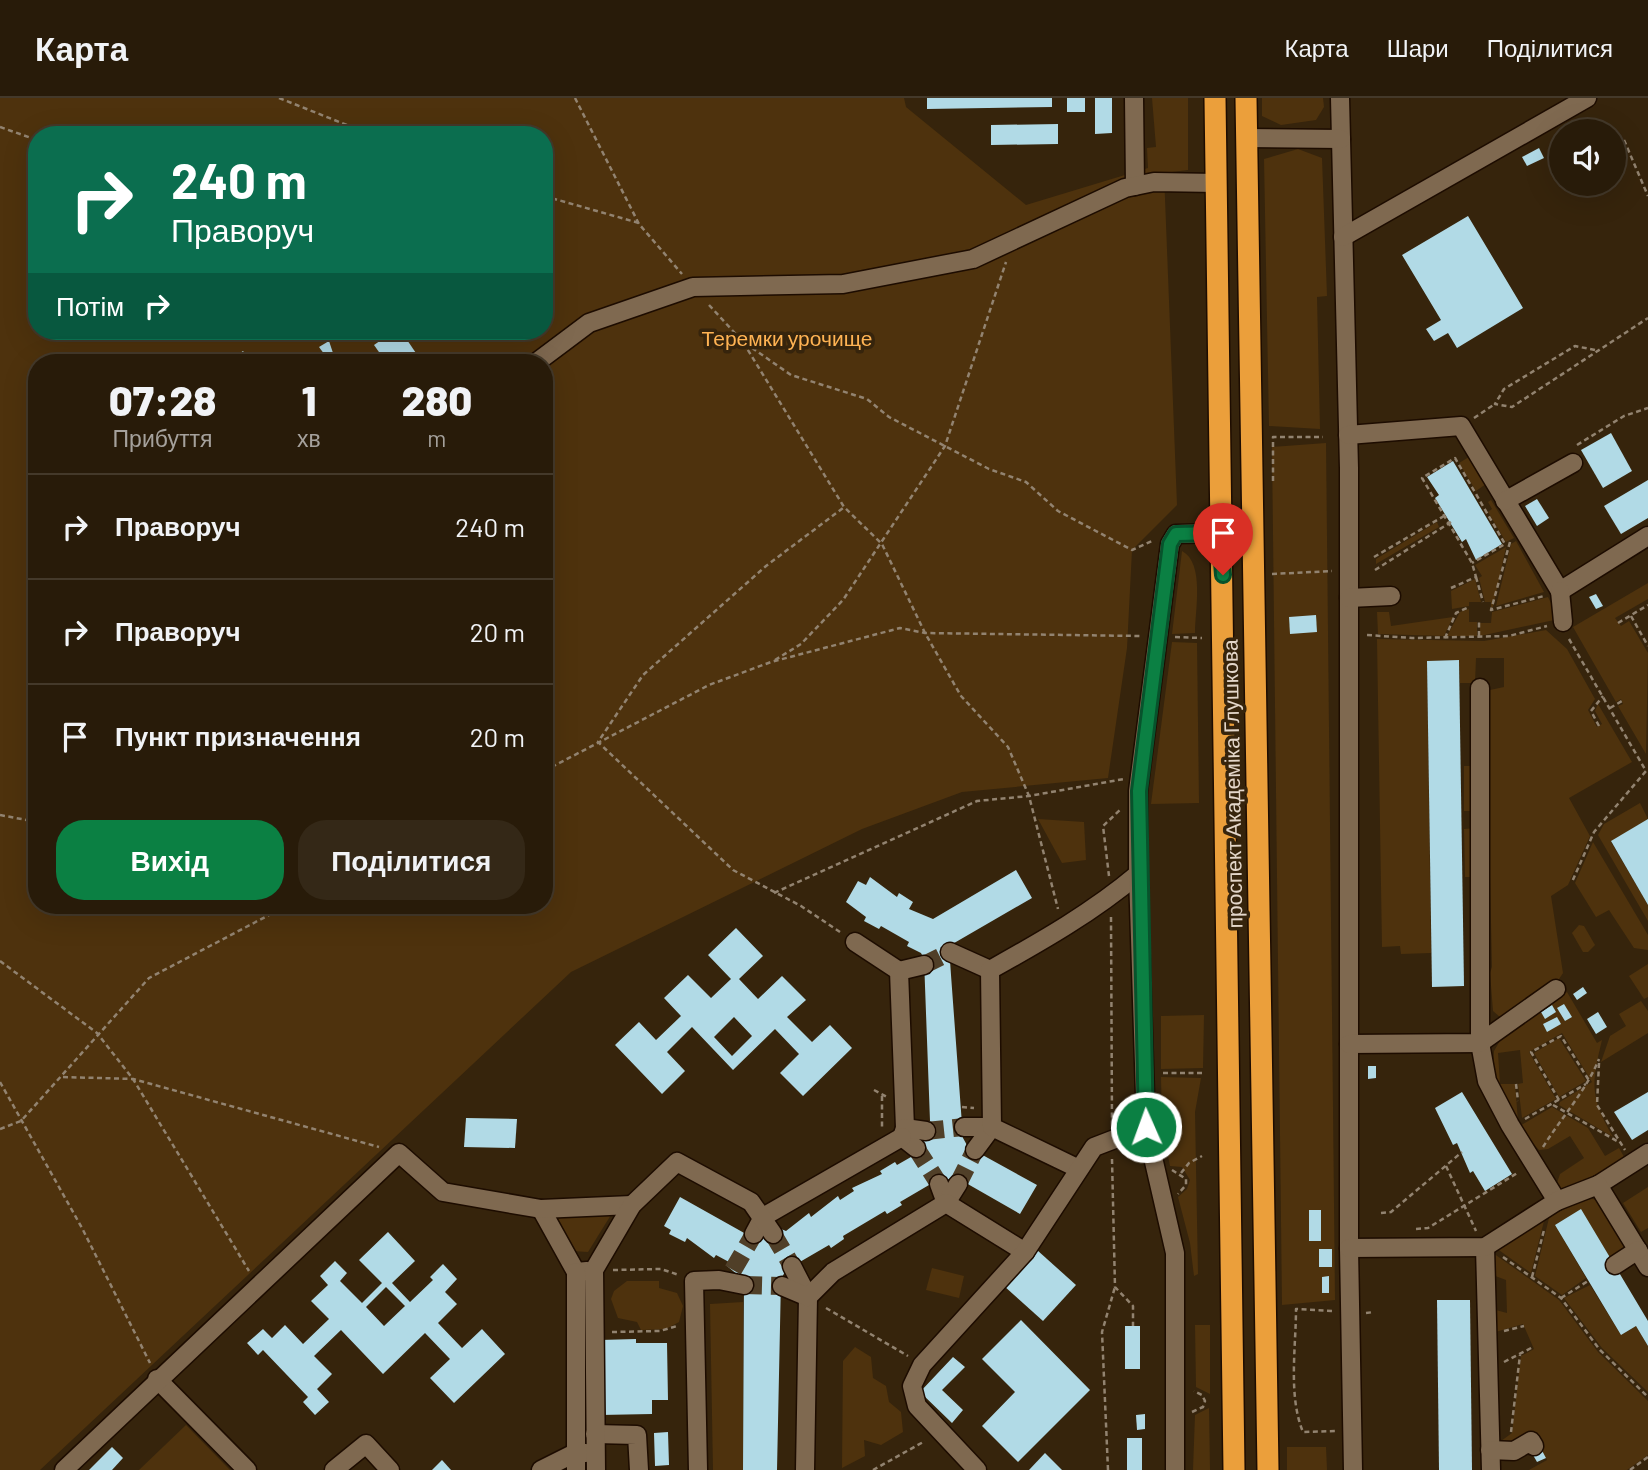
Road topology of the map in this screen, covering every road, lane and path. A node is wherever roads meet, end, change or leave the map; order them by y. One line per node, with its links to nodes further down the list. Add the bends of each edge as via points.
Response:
1 (279, 98): 8 (path)
2 (575, 98): 18 (path)
3 (1134, 98): 15 (street)
4 (1215, 98): 14 (highway, проспект Академіка Глушкова)
5 (1246, 98): 11 (highway, проспект Академіка Глушкова)
6 (1340, 98): 12 (street)
7 (1587, 98): 19 (street)
8 (349, 126)
9 (0, 127): 10 (path)
10 (28, 137)
11 (1246, 138): 12 (street); 194 (highway, проспект Академіка Глушкова)
12 (1341, 138): 19 (street)
13 (1626, 145): 16 (path)
14 (1217, 183): 15 (street); 39 (highway, проспект Академіка Глушкова)
15 (1135, 186): 20 (street)
16 (1648, 196)
17 (553, 199): 18 (path)
18 (639, 223): 21 (path)
19 (1343, 237): 29 (street)
20 (1014, 240): 21 (street, via 972,259 843,284); 31 (path)
21 (694, 287): 23 (path); 25 (street, via 589,323)
22 (1648, 318): 24 (path)
23 (743, 342): 31 (path, via 791,375 867,399 889,417); 36 (path)
24 (1595, 350): 26 (path, via 1512,407); 26 (path, via 1575,346 1504,389)
25 (548, 354)
26 (1495, 404): 28 (path)
27 (1648, 408): 33 (path, via 1624,416 1579,444)
28 (1461, 426): 29 (street); 35 (street)
29 (1348, 435): 47 (street)
30 (1323, 437): 34 (path, via 1273,437)
31 (945, 446): 40 (path, via 1026,482 1058,511 1132,550); 44 (path)
32 (1573, 463): 33 (street)
33 (1556, 473): 35 (street)
34 (1272, 492)
35 (1505, 501): 52 (street)
36 (844, 507): 44 (path); 74 (path, via 766,566 643,674)
37 (1444, 516): 38 (path); 43 (path, via 1422,478 1455,458); 45 (path)
38 (1449, 523): 46 (path); 48 (path)
39 (1220, 533): 40 (street); 193 (highway, проспект Академіка Глушкова)
40 (1176, 534): 77 (street, via 1170,544)
41 (1648, 536): 52 (street)
42 (1516, 538): 43 (path)
43 (1507, 543): 46 (path); 52 (path, via 1491,610)
44 (882, 544): 62 (path); 68 (path, via 843,600 801,644)
45 (1374, 556)
46 (1472, 564): 50 (path)
47 (1349, 570): 49 (path); 54 (street)
48 (1375, 570)
49 (1271, 574)
50 (1476, 577): 51 (path); 55 (path)
51 (1451, 588)
52 (1555, 593): 60 (street)
53 (1391, 596): 54 (street)
54 (1349, 598): 64 (street)
55 (1483, 603)
56 (1648, 605): 58 (path)
57 (1469, 607): 66 (path, via 1457,613)
58 (1631, 616): 61 (path); 67 (path)
59 (1479, 622): 65 (path)
60 (1563, 622): 65 (path, via 1509,636); 70 (path)
61 (1618, 623)
62 (925, 632): 63 (path); 68 (path, via 900,628); 78 (path, via 961,696 1008,747)
63 (1137, 636)
64 (1349, 637): 66 (path); 96 (street)
65 (1479, 637): 66 (path)
66 (1445, 638)
67 (1648, 646)
68 (771, 662): 74 (path, via 709,685)
69 (1480, 688): 95 (street)
70 (1603, 696): 72 (path); 73 (path, via 1591,710)
71 (1622, 701): 72 (path)
72 (1610, 708): 76 (path)
73 (1600, 726)
74 (598, 742): 75 (path); 83 (path, via 733,870)
75 (553, 766)
76 (1647, 771): 82 (path, via 1594,832)
77 (1139, 784): 78 (path); 81 (street); 84 (path, via 1103,826)
78 (1029, 796): 83 (path, via 977,801); 86 (path)
79 (0, 814): 80 (path)
80 (28, 820)
81 (1138, 874): 84 (street); 112 (street)
82 (1572, 882)
83 (774, 893): 87 (path)
84 (1111, 897): 86 (street); 116 (path)
85 (271, 914): 94 (path, via 149,978)
86 (1063, 929): 91 (street)
87 (855, 942): 92 (street)
88 (950, 952): 91 (street)
89 (0, 961): 94 (path)
90 (924, 965): 92 (street)
91 (990, 970): 111 (street)
92 (900, 971): 115 (street)
93 (1556, 989): 95 (street)
94 (97, 1033): 99 (path); 101 (path)
95 (1480, 1043): 96 (street); 124 (street, via 1487,1081)
96 (1349, 1044): 145 (street)
97 (1158, 1073): 98 (path)
98 (1205, 1073)
99 (62, 1077): 101 (path); 108 (path)
100 (1596, 1078): 103 (path); 103 (path, via 1599,1059); 117 (path, via 1597,1105)
101 (133, 1079): 121 (path); 155 (path)
102 (0, 1082): 108 (path)
103 (1590, 1082): 105 (path); 105 (path, via 1561,1036 1531,1052); 107 (path)
104 (882, 1095): 118 (path)
105 (1559, 1100): 106 (path)
106 (1552, 1105): 107 (path); 109 (path)
107 (1565, 1112): 117 (path); 124 (path)
108 (21, 1121): 113 (path); 169 (path, via 82,1228)
109 (1521, 1121)
110 (964, 1127): 111 (street)
111 (992, 1127): 119 (street); 126 (street)
112 (1146, 1127): 116 (street); 192 (street, via 1175,1253)
113 (0, 1129)
114 (926, 1130): 115 (street)
115 (908, 1137): 118 (street)
116 (1112, 1138): 126 (street, via 1094,1147); 158 (path)
117 (1620, 1142): 123 (path)
118 (882, 1148): 139 (street)
119 (975, 1150)
120 (1462, 1152): 125 (path)
121 (399, 1153): 137 (street, via 443,1192); 155 (street)
122 (1202, 1156): 128 (path)
123 (1640, 1158): 131 (street)
124 (1533, 1163): 133 (street); 136 (path)
125 (1446, 1166): 136 (path); 138 (path, via 1391,1212)
126 (1077, 1168): 147 (street)
127 (1168, 1170): 128 (path)
128 (1181, 1173): 132 (path, via 1186,1185)
129 (939, 1184): 134 (street)
130 (958, 1184): 134 (street)
131 (1598, 1185): 133 (street); 146 (street)
132 (1174, 1196)
133 (1557, 1201): 144 (street)
134 (946, 1203): 147 (street); 159 (street, via 832,1272)
135 (632, 1205): 137 (street); 139 (street, via 677,1162 751,1202); 151 (street)
136 (1463, 1207): 141 (path, via 1428,1228); 144 (path)
137 (541, 1209): 151 (street)
138 (1381, 1213)
139 (764, 1217): 142 (street); 143 (street)
140 (1544, 1229): 152 (path)
141 (1405, 1230)
142 (754, 1234)
143 (773, 1234)
144 (1485, 1247): 145 (street); 152 (path); 168 (street)
145 (1349, 1248): 173 (street)
146 (1638, 1250): 148 (street); 150 (street)
147 (1025, 1252): 167 (street)
148 (1615, 1265)
149 (792, 1266): 159 (street)
150 (1648, 1267)
151 (585, 1271): 153 (path, via 661,1269); 164 (street); 179 (street)
152 (1532, 1278): 160 (path)
153 (695, 1281): 156 (street, via 726,1275); 162 (street)
154 (1588, 1281): 160 (path)
155 (258, 1285): 169 (street)
156 (744, 1285)
157 (782, 1286): 159 (street)
158 (1115, 1287): 163 (path, via 1133,1306); 191 (path, via 1102,1332)
159 (808, 1297): 167 (path); 188 (street)
160 (1561, 1298): 171 (path, via 1600,1350)
161 (1322, 1309): 173 (path, via 1296,1309 1297,1417 1303,1432)
162 (695, 1310): 164 (path, via 671,1330); 187 (street)
163 (1133, 1326)
164 (594, 1332): 175 (street)
165 (1533, 1348): 166 (path)
166 (1520, 1355): 168 (path); 177 (path, via 1511,1432)
167 (922, 1365): 174 (street, via 912,1386 917,1406)
168 (1488, 1370): 177 (street)
169 (158, 1379): 181 (street); 182 (street)
170 (1189, 1390): 172 (path, via 1197,1391 1205,1401 1203,1407)
171 (1647, 1395)
172 (1188, 1412)
173 (1352, 1431): 195 (street)
174 (941, 1432): 189 (path); 190 (street)
175 (595, 1434): 180 (street); 186 (street, via 637,1434)
176 (1534, 1446): 177 (street, via 1531,1441 1514,1451)
177 (1490, 1450): 196 (street)
178 (1648, 1457): 197 (path)
179 (575, 1462): 180 (street); 185 (street)
180 (596, 1462)
181 (64, 1470)
182 (247, 1470)
183 (334, 1470): 184 (street, via 366,1444)
184 (390, 1470)
185 (541, 1470)
186 (639, 1470)
187 (698, 1470)
188 (805, 1470)
189 (873, 1470)
190 (977, 1470)
191 (1108, 1470)
192 (1175, 1470)
193 (1234, 1470)
194 (1268, 1470)
195 (1353, 1470)
196 (1490, 1470)
197 (1630, 1470)

